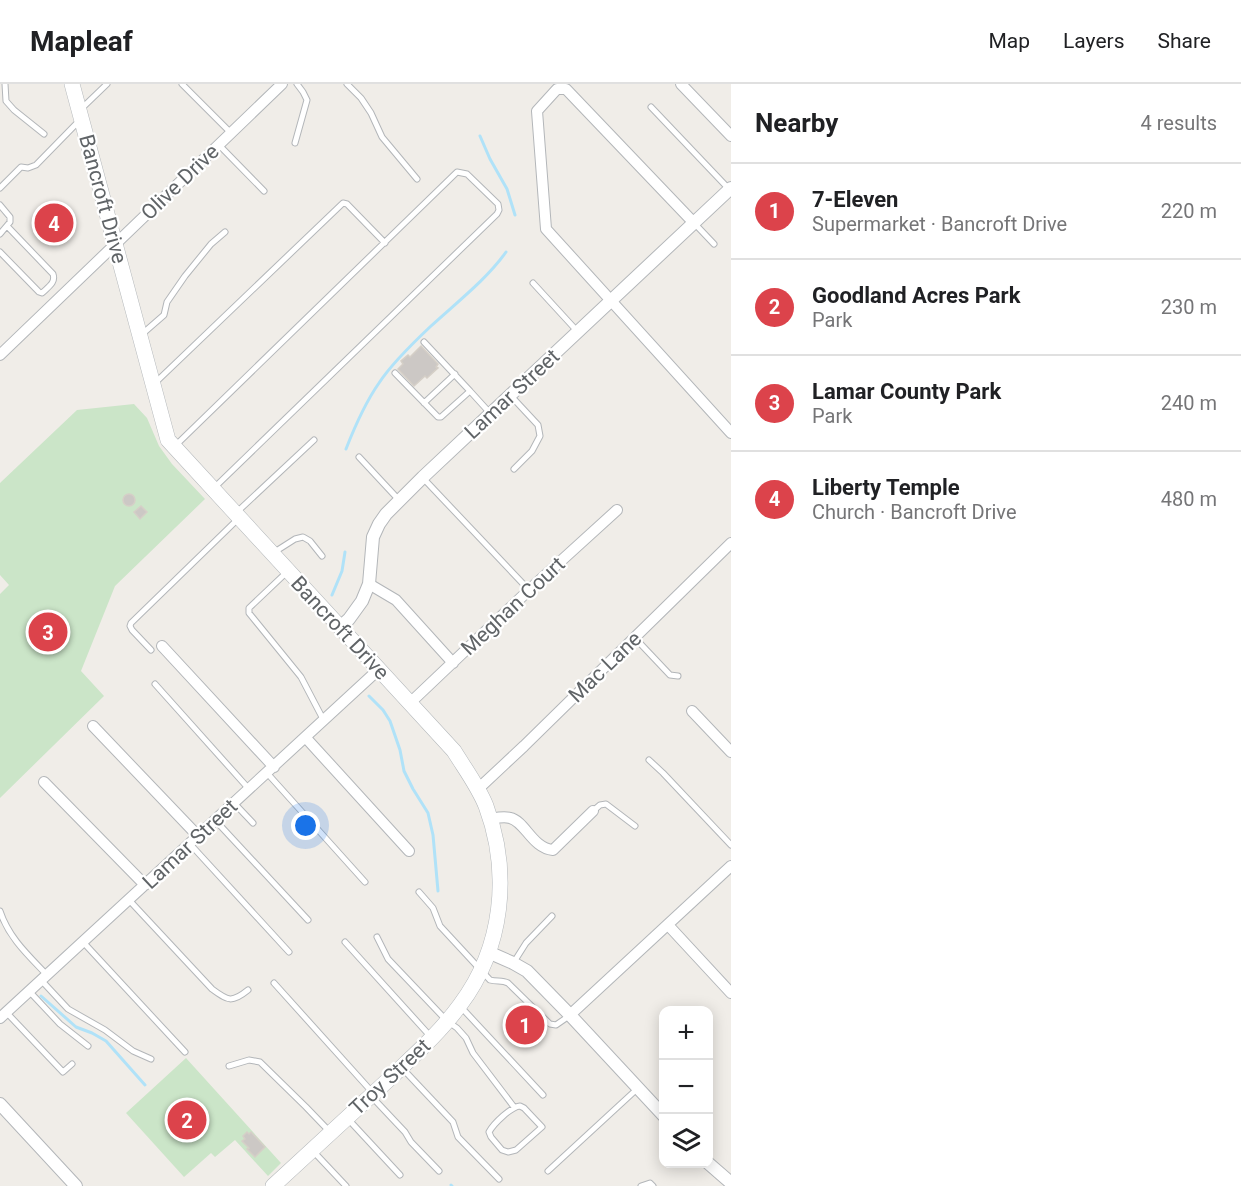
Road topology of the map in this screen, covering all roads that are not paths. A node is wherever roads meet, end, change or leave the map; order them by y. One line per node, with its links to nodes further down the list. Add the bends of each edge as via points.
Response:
1 (5, 84): 11 (lane, via 6,101)
2 (72, 84): 10 (main road, Bancroft Drive)
3 (107, 84): 10 (lane)
4 (183, 84): 12 (lane)
5 (282, 84): 12 (street, Olive Drive)
6 (297, 84): 14 (lane, via 307,100)
7 (347, 84): 16 (lane, via 371,113 382,137)
8 (681, 84): 13 (street)
9 (651, 107): 18 (lane)
10 (80, 114): 17 (lane, via 36,165 21,167); 25 (main road, Bancroft Drive)
11 (44, 134)
12 (231, 134): 15 (street, Olive Drive)
13 (731, 136)
14 (295, 143)
15 (219, 145): 19 (lane); 25 (street, Olive Drive)
16 (417, 179)
17 (0, 188)
18 (730, 189): 21 (street, Lamar Street)
19 (264, 191)
20 (0, 205): 22 (lane, via 10,217)
21 (694, 223): 27 (lane); 30 (street, Lamar Street); 30 (street, via 566,89 557,88 537,111 546,229)
22 (7, 226): 24 (lane); 28 (lane, via 53,274 54,282 39,292)
23 (225, 232): 32 (lane, via 184,276 167,302 164,315)
24 (0, 234)
25 (116, 243): 32 (main road, Bancroft Drive); 34 (street, Olive Drive)
26 (385, 243): 37 (lane, via 343,204); 44 (lane); 48 (lane, via 458,172 467,174 498,204 497,214)
27 (714, 244)
28 (0, 252)
29 (533, 283): 31 (lane)
30 (612, 301): 31 (street, Lamar Street); 42 (street)
31 (578, 332): 39 (street, Lamar Street)
32 (140, 336): 37 (main road, Bancroft Drive)
33 (424, 342): 36 (lane)
34 (0, 355)
35 (395, 373): 40 (lane)
36 (454, 374): 38 (lane); 40 (lane)
37 (153, 386): 44 (main road, Bancroft Drive, via 168,440)
38 (470, 391): 40 (lane, via 441,417); 41 (lane)
39 (511, 395): 41 (street, Lamar Street); 46 (lane, via 538,425 540,436)
40 (424, 403)
41 (491, 414): 47 (street, Lamar Street)
42 (731, 433)
43 (314, 440): 51 (lane)
44 (174, 447): 48 (main road, Bancroft Drive)
45 (359, 457): 49 (lane)
46 (514, 469)
47 (423, 477): 49 (street, Lamar Street); 57 (lane)
48 (213, 489): 51 (main road, Bancroft Drive)
49 (399, 501): 56 (street, Lamar Street, via 386,513 374,535)
50 (617, 510): 57 (street, Meghan Court)
51 (238, 515): 53 (main road, Bancroft Drive); 60 (lane, via 131,623 132,630)
52 (731, 543): 59 (street, Mac Lane)
53 (272, 554): 54 (lane, via 303,537); 55 (main road, Bancroft Drive)
54 (322, 556)
55 (288, 571): 58 (main road, Bancroft Drive); 67 (lane, via 249,608 249,613 301,677)
56 (369, 584): 58 (street, Lamar Street, via 362,601); 61 (street, via 396,600)
57 (529, 590): 61 (street, Meghan Court)
58 (340, 627): 62 (main road, Bancroft Drive)
59 (635, 638): 63 (lane, via 670,675); 75 (street, Mac Lane)
60 (156, 648): 72 (street)
61 (453, 663): 65 (street, Meghan Court)
62 (378, 670): 65 (main road, Bancroft Drive); 67 (street, Lamar Street)
63 (678, 676)
64 (155, 684): 74 (lane)
65 (410, 703): 75 (main road, Bancroft Drive, via 454,751)
66 (692, 711): 70 (street)
67 (324, 721): 69 (street, Lamar Street)
68 (93, 726): 82 (street)
69 (306, 738): 72 (street, Lamar Street); 84 (street)
70 (731, 752)
71 (648, 760): 83 (lane)
72 (270, 770): 74 (street, Lamar Street); 86 (lane)
73 (44, 782): 87 (street)
74 (249, 789): 76 (street, Lamar Street)
75 (478, 789): 78 (main road, Bancroft Drive)
76 (234, 803): 79 (street, Lamar Street); 80 (lane)
77 (593, 811): 78 (street, via 552,850 540,845 516,820); 81 (lane, via 606,804)
78 (490, 819): 98 (main road, Bancroft Drive, via 499,853 500,902)
79 (215, 820): 82 (street, Lamar Street); 92 (lane)
80 (253, 823)
81 (635, 826)
82 (194, 840): 87 (street, Lamar Street); 97 (lane)
83 (731, 845)
84 (409, 851)
85 (730, 870): 93 (street)
86 (365, 882)
87 (145, 885): 89 (street, Lamar Street)
88 (419, 892): 100 (lane, via 440,926)
89 (129, 900): 95 (street, Lamar Street); 103 (lane, via 212,989 231,1000)
90 (0, 911): 101 (lane, via 16,942)
91 (552, 916): 99 (lane)
92 (308, 920)
93 (668, 925): 105 (street); 108 (street)
94 (377, 937): 109 (lane, via 388,959)
95 (83, 942): 101 (street, Lamar Street); 112 (lane)
96 (345, 942): 110 (lane)
97 (289, 952)
98 (488, 952): 99 (street); 100 (main road, Troy Street)
99 (513, 963): 108 (street, via 527,971)
100 (480, 970): 106 (main road, Troy Street); 108 (lane, via 490,980 508,983 550,1024)
101 (44, 977): 104 (street, Lamar Street); 113 (lane, via 68,1009)
102 (274, 983): 118 (lane)
103 (248, 990)
104 (29, 991): 107 (street, Lamar Street); 111 (lane, via 60,1024)
105 (731, 993)
106 (459, 1006): 109 (main road, Troy Street); 119 (lane)
107 (3, 1015): 114 (lane, via 63,1072)
108 (570, 1015): 117 (street)
109 (447, 1022): 110 (main road, Troy Street); 121 (lane, via 466,1038)
110 (432, 1038): 116 (main road, Troy Street)
111 (88, 1046)
112 (185, 1052)
113 (151, 1059)
114 (72, 1064)
115 (229, 1066): 124 (lane, via 249,1060 260,1062)
116 (401, 1067): 118 (main road, Troy Street); 130 (lane, via 453,1122 458,1137)
117 (638, 1088): 122 (street); 128 (lane)
118 (372, 1095): 123 (main road, Troy Street); 127 (lane)
119 (543, 1095)
120 (0, 1104): 132 (street)
121 (514, 1107): 121 (lane, via 524,1108 542,1127 516,1150 508,1152 489,1132)
122 (661, 1114)
123 (346, 1118): 124 (main road, Troy Street); 129 (lane)
124 (331, 1133): 125 (main road, Troy Street)
125 (312, 1150): 133 (main road, Troy Street); 134 (lane)
126 (713, 1168): 131 (street)
127 (439, 1171)
128 (548, 1171)
129 (400, 1175)
130 (499, 1179)
131 (728, 1182)
132 (76, 1186)
133 (273, 1186)
134 (346, 1186)
135 (641, 1186): 136 (lane)
136 (652, 1186)

